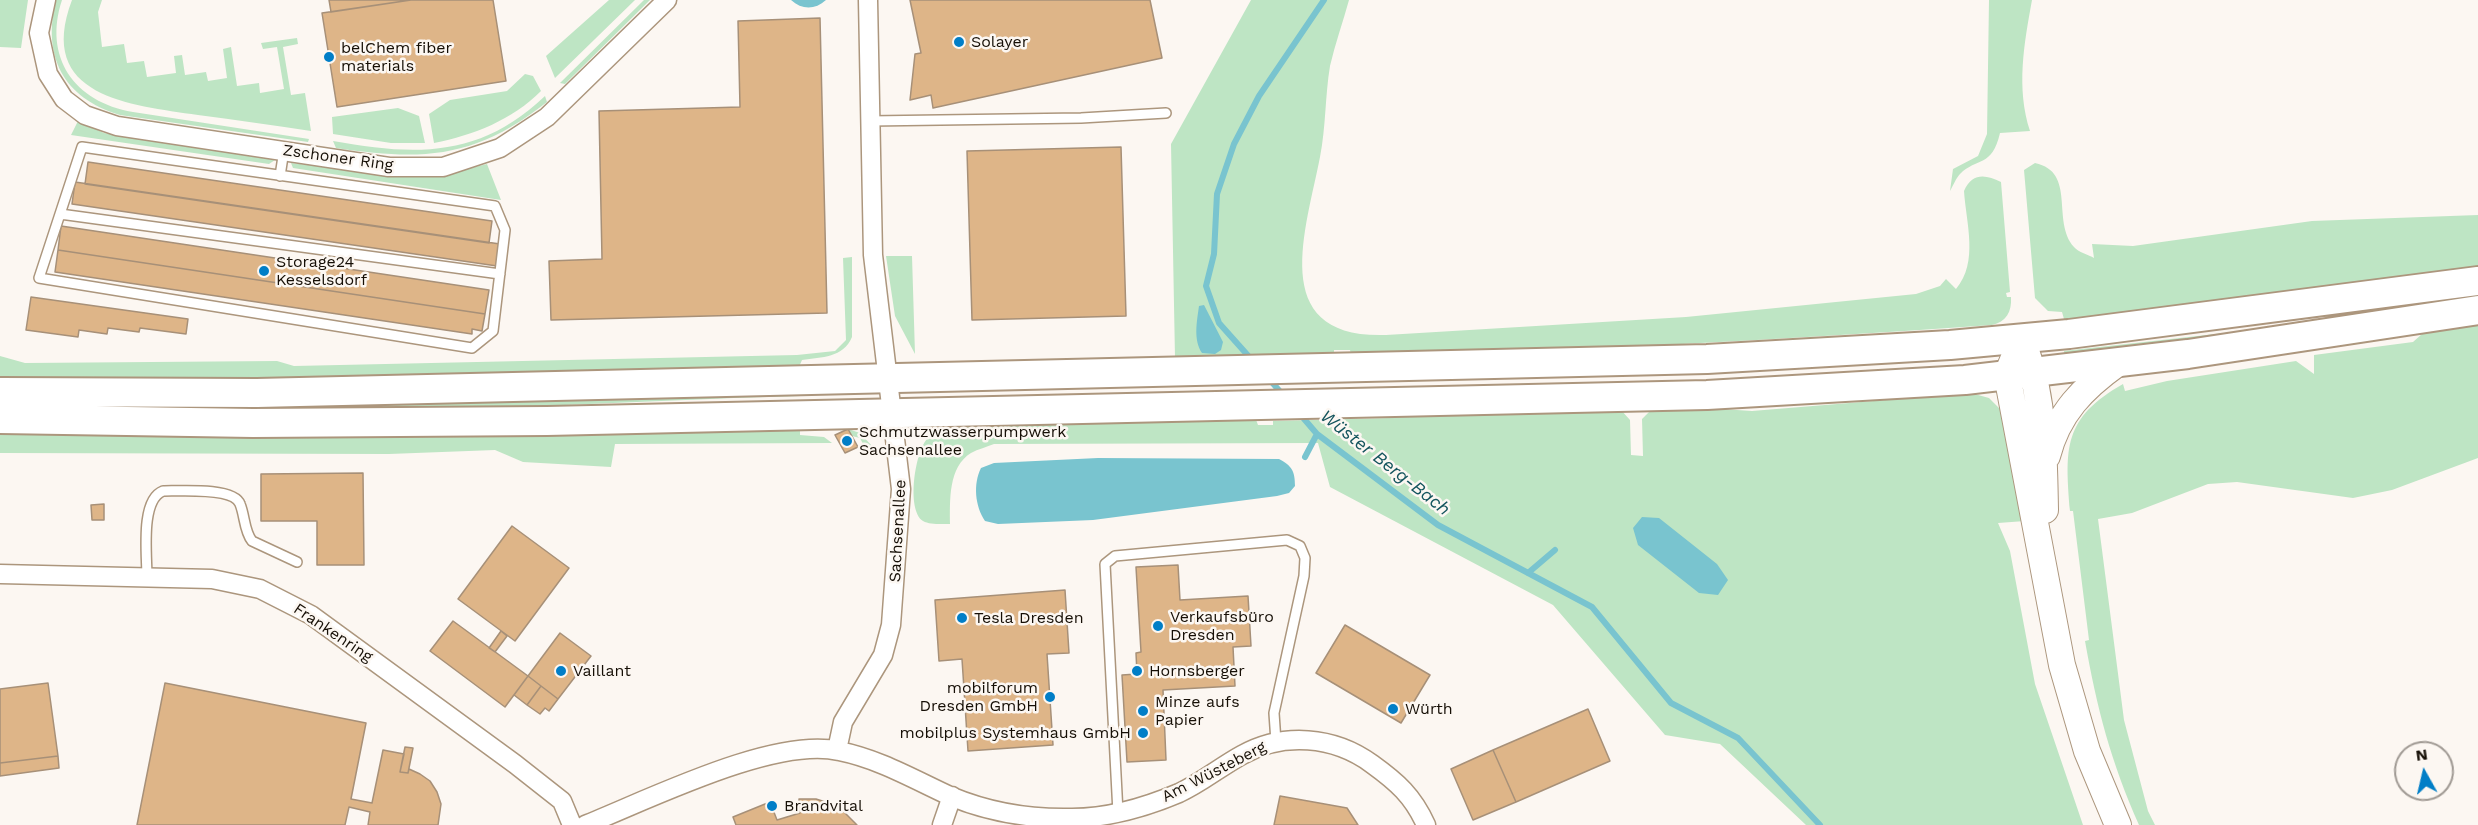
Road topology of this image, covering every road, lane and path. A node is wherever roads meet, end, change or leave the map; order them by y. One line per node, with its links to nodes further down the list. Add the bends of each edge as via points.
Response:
1 (46, 0): 6 (street, Zschoner Ring, via 39,33 48,74 64,99 85,115 117,126)
2 (667, 0): 6 (street, Zschoner Ring, via 547,117 500,147 443,167 389,167)
3 (868, 0): 5 (street, Sachsenallee)
4 (1166, 113): 5 (lane)
5 (870, 121): 15 (street, Sachsenallee, via 873,255)
6 (284, 150): 7 (lane)
7 (280, 176): 8 (lane, via 82,147); 9 (lane, via 495,206 505,230)
8 (60, 214): 9 (lane); 9 (lane, via 39,278 472,348 493,331)
9 (500, 274)
10 (2478, 281): 12 (main road)
11 (2478, 310): 13 (main road)
12 (2022, 338): 14 (main road); 15 (main road, via 1707,358)
13 (2118, 363): 14 (main road); 19 (main road, via 2093,381 2063,414 2053,433)
14 (2020, 373): 17 (main road, via 1883,386 1707,395); 19 (main road); 21 (main road)
15 (887, 379): 16 (main road, via 257,393); 17 (street, Sachsenallee)
16 (0, 392)
17 (892, 414): 18 (main road, via 264,423); 25 (street, Sachsenallee, via 902,489 891,625 883,655 843,722)
18 (0, 418)
19 (2044, 468): 21 (main road)
20 (297, 562): 23 (lane, via 248,536 234,497 163,491 148,504)
21 (2045, 571): 32 (main road, via 2074,711)
22 (0, 574): 23 (street, Frankenring)
23 (147, 578): 28 (street, Frankenring, via 212,579 260,589 311,615 562,801)
24 (1276, 742): 27 (street, Am Wüsteberg, via 1241,755 1179,793); 27 (lane, via 1274,713 1304,576 1305,558 1300,546 1287,540 1115,556 1105,564); 31 (street, Am Wüsteberg, via 1306,739 1362,757 1401,785)
25 (837, 750): 26 (street, Am Wüsteberg, via 875,761); 29 (street, via 777,752)
26 (952, 796): 27 (street, Am Wüsteberg, via 1032,818); 30 (street)
27 (1118, 813)
28 (572, 825)
29 (585, 825)
30 (942, 825)
31 (1426, 825)
32 (2118, 825)

